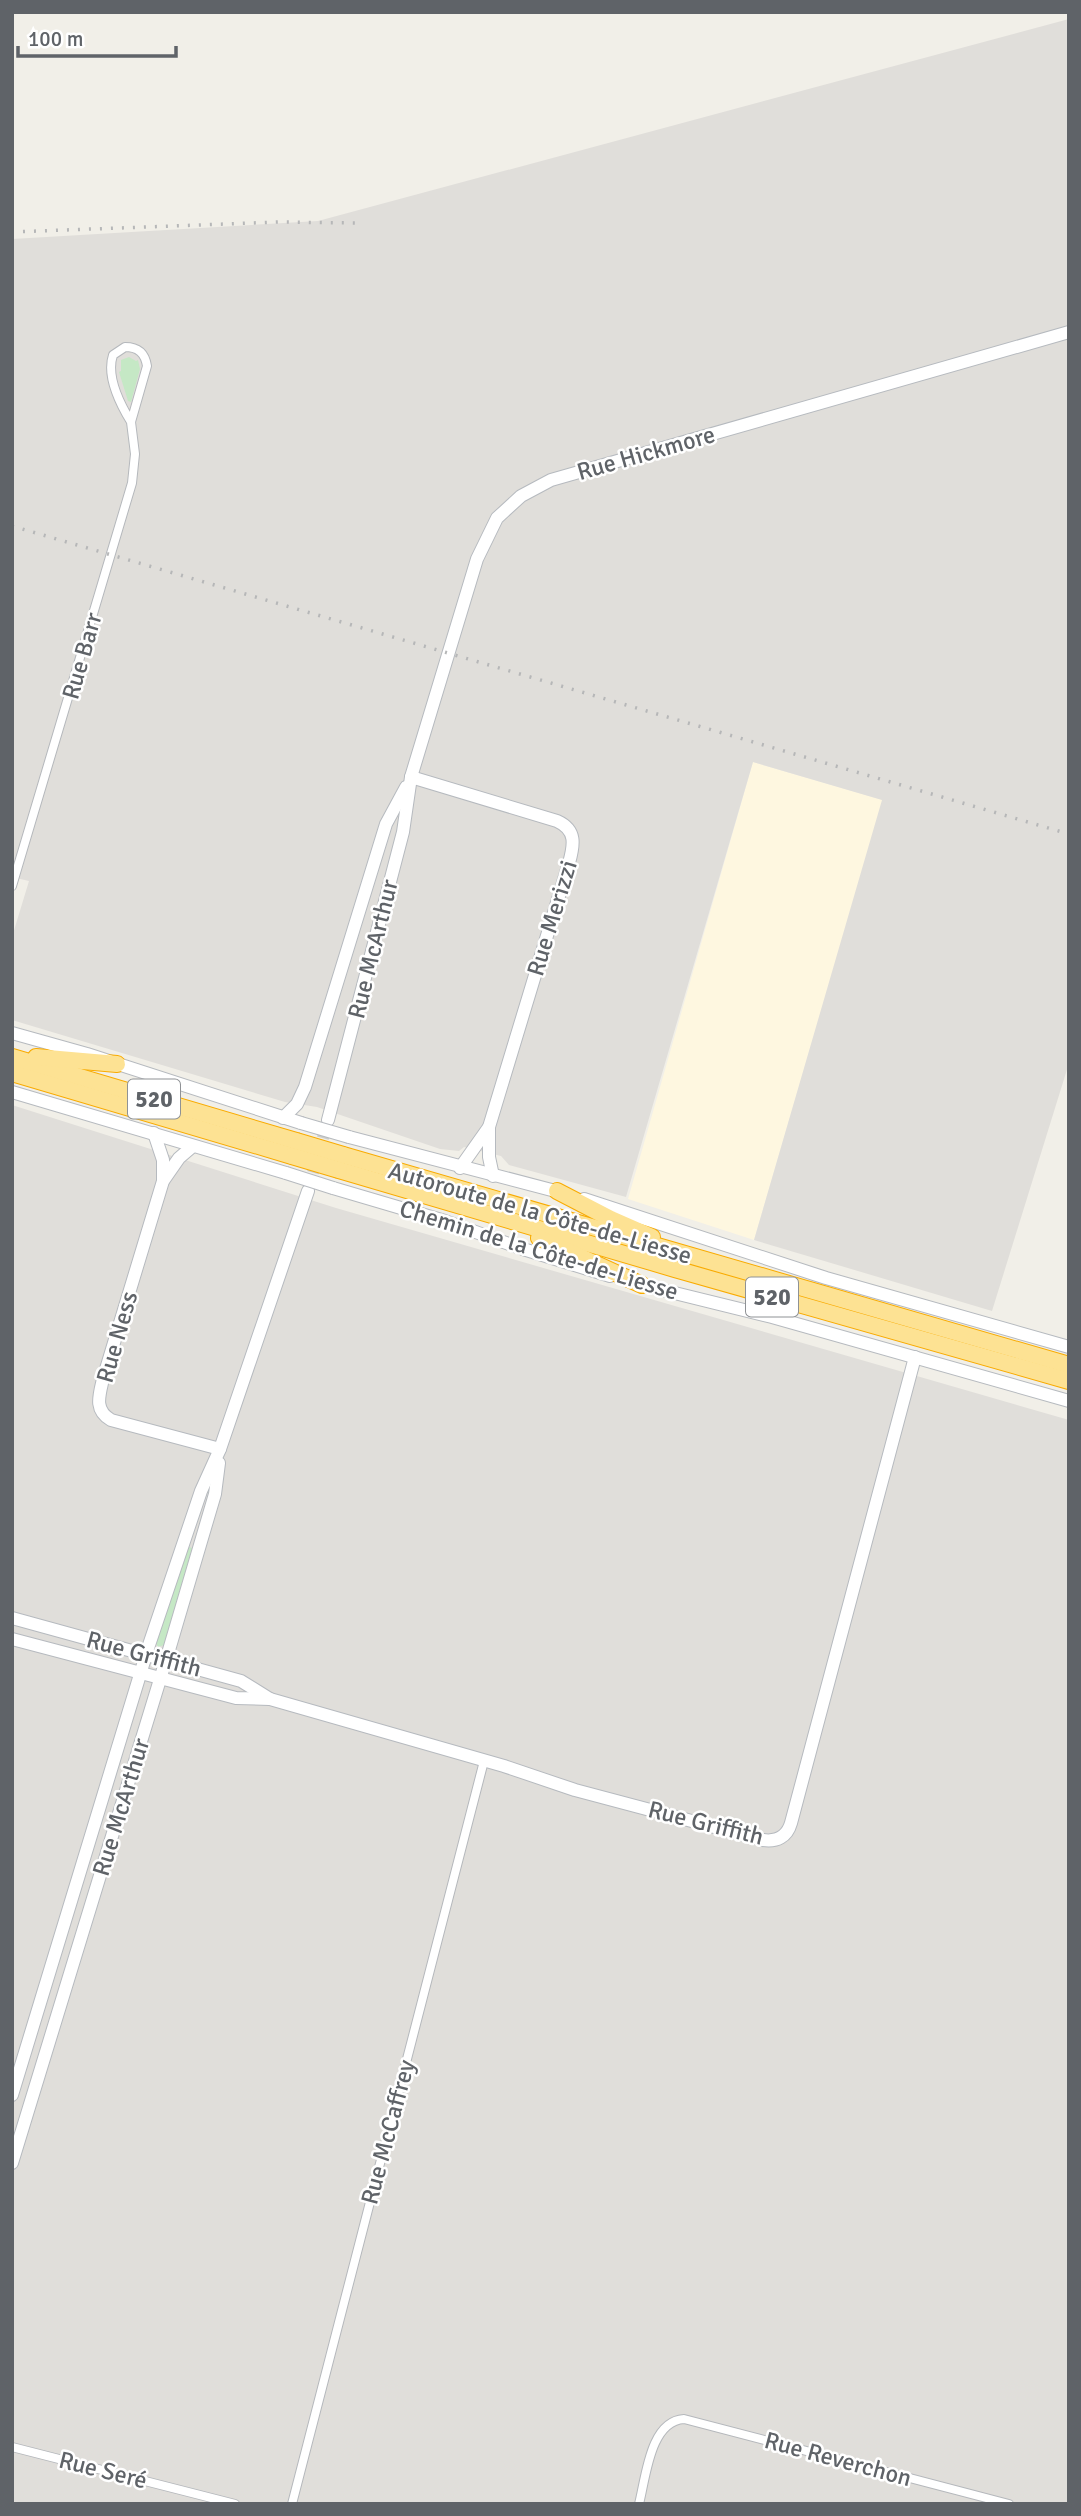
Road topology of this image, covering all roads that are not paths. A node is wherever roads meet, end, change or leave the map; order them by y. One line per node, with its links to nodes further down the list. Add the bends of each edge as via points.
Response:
1 (1069, 332): 3 (street, Rue Hickmore, via 551,480 521,496 496,518 482,545)
2 (131, 422): 2 (street, Rue Barr, via 147,366 139,351 125,347 116,351 111,365 121,406); 4 (street, Rue Barr, via 132,483)
3 (411, 777): 10 (street, via 386,824 305,1087 298,1104); 11 (street, Rue McArthur, via 403,832); 12 (street, Rue Merizzi, via 557,821 573,835 569,863)
4 (12, 886)
5 (12, 1033): 7 (street)
6 (12, 1056): 7 (highway); 15 (highway, Autoroute de la Côte-de-Liesse / 520)
7 (117, 1064): 10 (street)
8 (12, 1073): 15 (highway, Autoroute de la Côte-de-Liesse / 520)
9 (12, 1092): 13 (street, Chemin de la Côte-de-Liesse)
10 (284, 1118): 17 (street, bridge)
11 (328, 1120)
12 (489, 1127): 17 (street, Rue Merizzi); 18 (street, Rue Merizzi)
13 (155, 1133): 14 (street, Chemin de la Côte-de-Liesse); 19 (street, Rue Ness)
14 (194, 1146): 19 (street, Rue Ness, via 178,1158); 24 (street, Chemin de la Côte-de-Liesse, bridge)
15 (294, 1148): 16 (highway, Autoroute de la Côte-de-Liesse / 520, bridge)
16 (341, 1162): 22 (highway, Autoroute de la Côte-de-Liesse / 520); 23 (highway, Autoroute de la Côte-de-Liesse / 520)
17 (460, 1168): 18 (street)
18 (493, 1176): 21 (street)
19 (163, 1181): 30 (street, Rue Ness, via 99,1405 111,1420)
20 (308, 1191): 30 (street, Rue McArthur)
21 (557, 1191): 23 (highway); 25 (street, via 811,1273)
22 (476, 1210): 24 (highway); 28 (highway, Autoroute de la Côte-de-Liesse / 520)
23 (725, 1267): 27 (highway, Autoroute de la Côte-de-Liesse / 520)
24 (642, 1284): 26 (street, Chemin de la Côte-de-Liesse)
25 (1069, 1347)
26 (915, 1357): 29 (street, Chemin de la Côte-de-Liesse); 38 (street, Rue Griffith, via 785,1836 763,1840)
27 (1069, 1365)
28 (1069, 1381)
29 (1069, 1401)
30 (220, 1449): 33 (street, Rue McArthur); 34 (street, Rue McArthur, via 215,1494)
31 (12, 1618): 33 (street, Rue Griffith)
32 (12, 1639): 35 (street, Rue Griffith)
33 (146, 1654): 34 (street, Rue Griffith); 35 (street, Rue McArthur)
34 (166, 1659): 36 (street, Rue McArthur); 37 (street, Rue Griffith, via 241,1681)
35 (141, 1673): 36 (street, Rue Griffith); 39 (street, Rue McArthur)
36 (160, 1678): 37 (street, Rue Griffith, via 236,1698); 40 (street, Rue McArthur)
37 (270, 1699): 38 (street, Rue Griffith)
38 (484, 1760): 43 (street, Rue McCaffrey)
39 (12, 2095)
40 (12, 2163)
41 (12, 2446): 42 (street, Rue Seré)
42 (235, 2504)
43 (292, 2504)
44 (639, 2504): 45 (street, Rue Reverchon, via 655,2440 667,2424 678,2420)
45 (1009, 2504)

